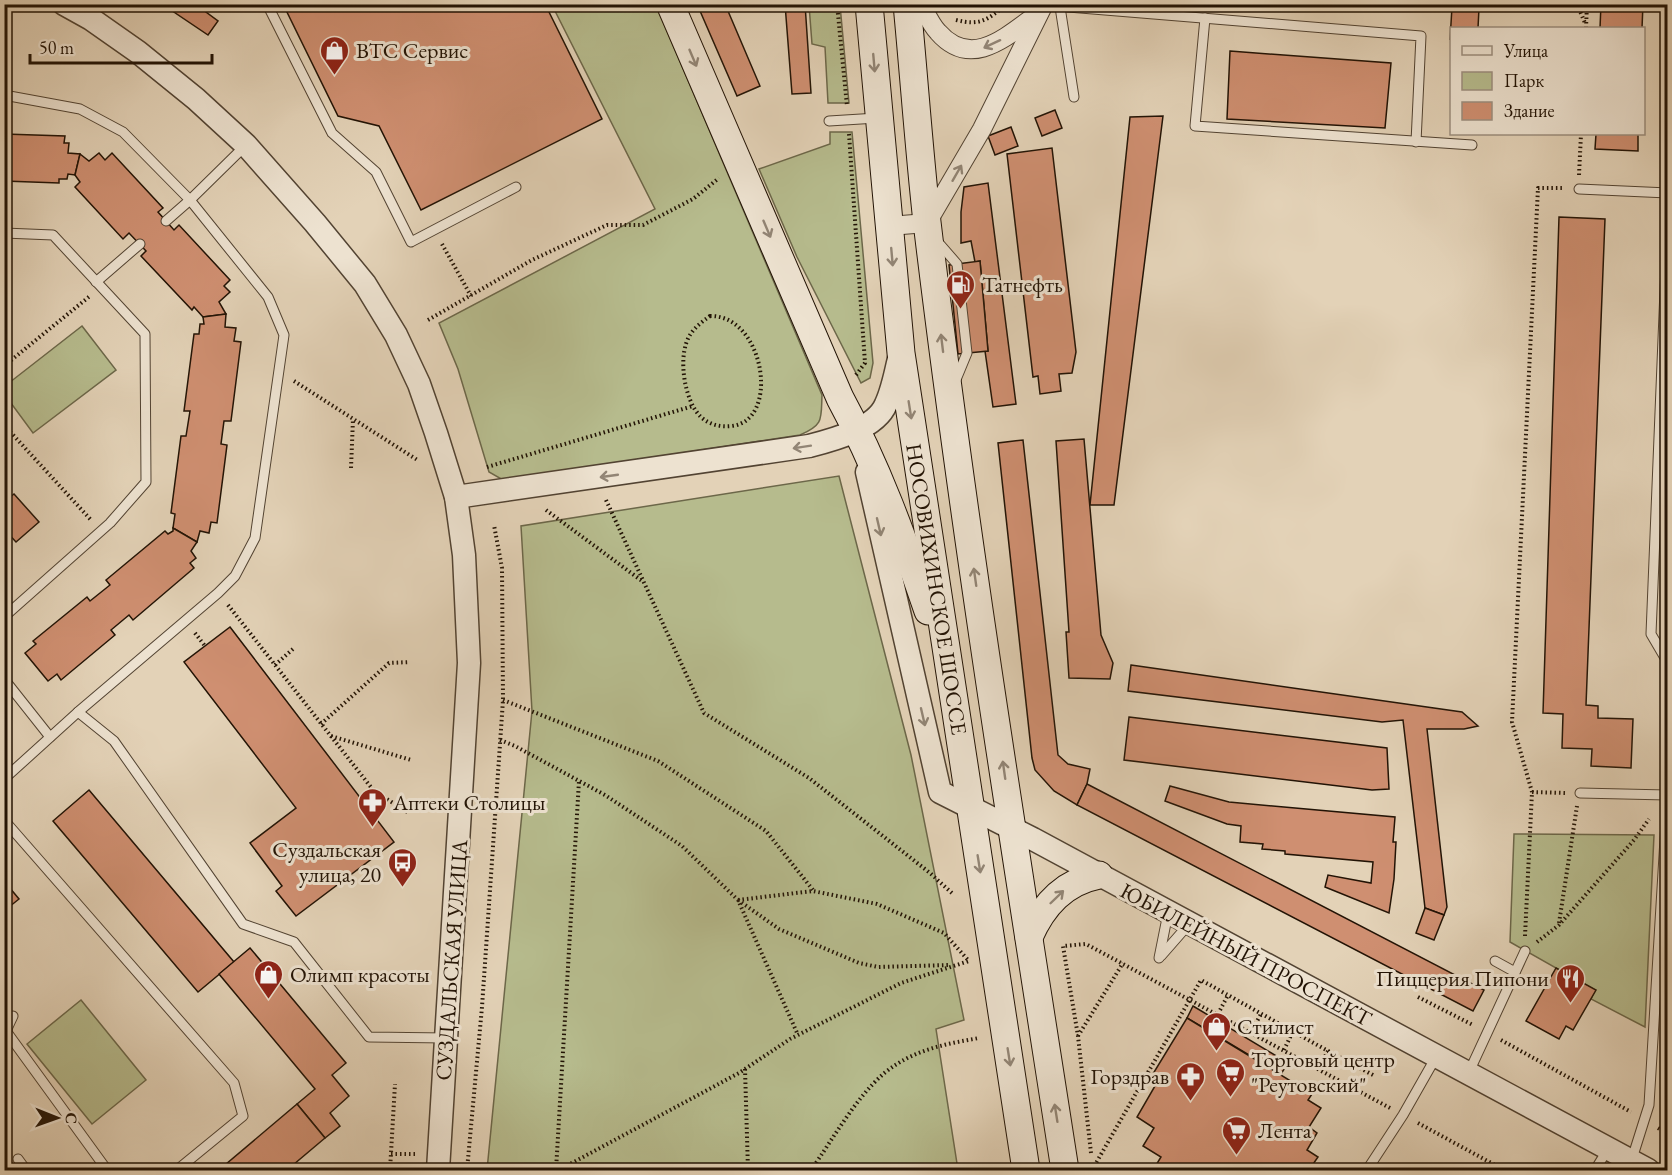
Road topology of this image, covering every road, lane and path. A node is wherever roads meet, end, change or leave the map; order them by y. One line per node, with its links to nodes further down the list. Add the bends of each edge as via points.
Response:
1 (64, 4): 22 (street, СУЗДАЛЬСКАЯ УЛИЦА, via 138,52)
2 (267, 4): 33 (lane, via 332,133 376,172 411,242)
3 (670, 4): 24 (main road, one-way to 24)
4 (837, 4): 18 (path)
5 (869, 4): 17 (main road, НОСОВИХИНСКОЕ ШОССЕ, one-way to 17)
6 (907, 4): 32 (main road, НОСОВИХИНСКОЕ ШОССЕ)
7 (921, 4): 11 (street, one-way to 7, via 988,47 975,50 960,48 938,33)
8 (1006, 4): 12 (path, via 979,23)
9 (1577, 4): 14 (path)
10 (1587, 4): 14 (path)
11 (1047, 7): 13 (lane); 16 (lane); 32 (street, one-way to 11)
12 (946, 16)
13 (1205, 18): 21 (lane, via 1421,36); 21 (lane, via 1196,126)
14 (1586, 26)
15 (4, 95): 28 (lane, via 80,109 123,132)
16 (1074, 97)
17 (879, 118): 18 (lane); 31 (main road, НОСОВИХИНСКОЕ ШОССЕ)
18 (848, 120): 19 (lane); 42 (path, via 865,363)
19 (829, 121)
20 (1581, 135): 26 (path)
21 (1416, 142): 23 (lane)
22 (246, 145): 28 (lane); 49 (street, СУЗДАЛЬСКАЯ УЛИЦА, via 365,284 396,335 419,384)
23 (1472, 145)
24 (738, 163): 37 (path, via 693,199 643,225 607,225 532,260); 42 (main road, one-way to 42)
25 (516, 187): 33 (lane)
26 (1579, 189): 27 (lane); 73 (path, via 1538,188 1512,722)
27 (1668, 193)
28 (190, 200): 30 (lane); 41 (lane, via 268,297 284,336)
29 (1668, 216): 59 (lane, via 1651,634)
30 (166, 221)
31 (889, 226): 32 (street); 39 (main road, НОСОВИХИНСКОЕ ШОССЕ, one-way to 39)
32 (928, 227): 80 (main road, НОСОВИХИНСКОЕ ШОССЕ, one-way to 32)
33 (435, 230): 37 (path)
34 (4, 233): 36 (lane, via 53,236)
35 (140, 244): 36 (lane)
36 (99, 284): 40 (path); 53 (lane, via 145,334 146,482)
37 (471, 296): 38 (path)
38 (428, 320)
39 (901, 353): 46 (street, via 885,407); 62 (main road, НОСОВИХИНСКОЕ ШОССЕ, one-way to 62)
40 (4, 366)
41 (278, 372): 44 (path); 64 (lane, via 255,538 235,576)
42 (840, 398): 46 (main road)
43 (693, 406): 43 (path, via 711,423 738,426 748,420 760,394 762,375 751,342 732,321 721,316 710,316 688,337 683,375); 48 (path)
44 (353, 419): 47 (path); 49 (path)
45 (4, 425): 53 (path)
46 (857, 429): 49 (street, one-way to 49, via 809,446); 62 (main road, via 898,523); 76 (street, ЮБИЛЕЙНЫЙ ПРОСПЕКТ, one-way to 76, via 940,792)
47 (351, 468)
48 (483, 468)
49 (453, 489): 106 (street, СУЗДАЛЬСКАЯ УЛИЦА, via 464,555 469,668)
50 (606, 501): 54 (path)
51 (546, 510): 54 (path)
52 (494, 525): 63 (path, via 502,568)
53 (101, 531): 56 (lane)
54 (644, 582): 83 (path, via 704,713 809,778)
55 (235, 615): 60 (path)
56 (4, 617)
57 (293, 649): 60 (path)
58 (410, 662): 65 (path, via 389,663)
59 (1668, 663)
60 (274, 665): 65 (path)
61 (4, 679): 67 (lane)
62 (951, 680): 76 (main road, НОСОВИХИНСКОЕ ШОССЕ)
63 (503, 700): 68 (path); 82 (path, via 658,761 766,831)
64 (78, 712): 67 (lane); 106 (lane, via 114,741 243,924 294,942 369,1037)
65 (321, 724): 66 (path)
66 (331, 736): 69 (path); 78 (path, via 374,792)
67 (50, 737): 70 (lane)
68 (500, 740): 71 (path); 121 (path)
69 (411, 760)
70 (4, 779)
71 (579, 781): 84 (path, via 682,846); 128 (path)
72 (1668, 789): 75 (lane)
73 (1532, 792): 74 (path); 89 (path)
74 (1580, 793): 75 (lane); 87 (path)
75 (1667, 795): 117 (lane, via 1651,1082)
76 (970, 806): 80 (street, ЮБИЛЕЙНЫЙ ПРОСПЕКТ); 131 (main road, НОСОВИХИНСКОЕ ШОССЕ, one-way to 131)
77 (1655, 812): 87 (path)
78 (409, 813)
79 (4, 820): 124 (lane, via 234,1083 243,1116)
80 (1012, 828): 81 (street, ЮБИЛЕЙНЫЙ ПРОСПЕКТ); 88 (main road, НОСОВИХИНСКОЕ ШОССЕ)
81 (1099, 875): 85 (street, ЮБИЛЕЙНЫЙ ПРОСПЕКТ); 88 (main road, one-way to 81, via 1051,902 1070,885)
82 (813, 891): 84 (path); 92 (path, via 877,904 944,933 969,961)
83 (954, 895)
84 (738, 900): 92 (path, via 779,928 859,963 878,967); 104 (path)
85 (1168, 912): 86 (street, ЮБИЛЕЙНЫЙ ПРОСПЕКТ); 86 (lane, via 1159,958)
86 (1189, 924): 110 (street, ЮБИЛЕЙНЫЙ ПРОСПЕКТ)
87 (1559, 925): 89 (path)
88 (1029, 937): 132 (main road, НОСОВИХИНСКОЕ ШОССЕ, one-way to 88)
89 (1525, 951): 93 (lane)
90 (1495, 961): 93 (lane)
91 (1123, 963): 96 (path); 105 (path); 105 (path, via 1086,944 1063,946)
92 (961, 964): 104 (path, via 901,983)
93 (1515, 972): 103 (lane)
94 (1228, 995): 96 (path, via 1201,980); 97 (path); 98 (path)
95 (1418, 997): 103 (path)
96 (1190, 1000): 97 (path); 105 (path, via 1092,1170)
97 (1218, 1014): 102 (path)
98 (1261, 1014): 101 (path); 102 (path)
99 (13, 1016): 100 (lane)
100 (5, 1031): 123 (lane)
101 (1293, 1031): 108 (path); 109 (path)
102 (1251, 1032): 108 (path)
103 (1486, 1033): 113 (lane); 117 (path)
104 (798, 1035): 111 (path)
105 (1078, 1036)
106 (446, 1038): 126 (street, СУЗДАЛЬСКАЯ УЛИЦА)
107 (980, 1038): 130 (path, via 936,1046 896,1064 871,1084)
108 (1284, 1050): 112 (path)
109 (1328, 1051): 112 (path); 114 (path)
110 (1436, 1057): 113 (street, ЮБИЛЕЙНЫЙ ПРОСПЕКТ); 116 (lane)
111 (745, 1069): 128 (path); 129 (path)
112 (1318, 1069): 116 (path)
113 (1468, 1074): 118 (street, ЮБИЛЕЙНЫЙ ПРОСПЕКТ)
114 (1373, 1075)
115 (395, 1084): 125 (path)
116 (1403, 1115): 133 (lane); 134 (path)
117 (1645, 1120): 120 (lane)
118 (1608, 1149): 120 (street, ЮБИЛЕЙНЫЙ ПРОСПЕКТ); 135 (lane)
119 (18, 1159): 122 (lane)
120 (1640, 1166)
121 (467, 1169): 127 (path)
122 (27, 1170)
123 (107, 1170)
124 (177, 1170)
125 (390, 1170)
126 (438, 1170)
127 (516, 1170)
128 (558, 1170)
129 (748, 1170)
130 (811, 1170)
131 (1026, 1170)
132 (1065, 1170)
133 (1367, 1170)
134 (1504, 1170)
135 (1595, 1170)

